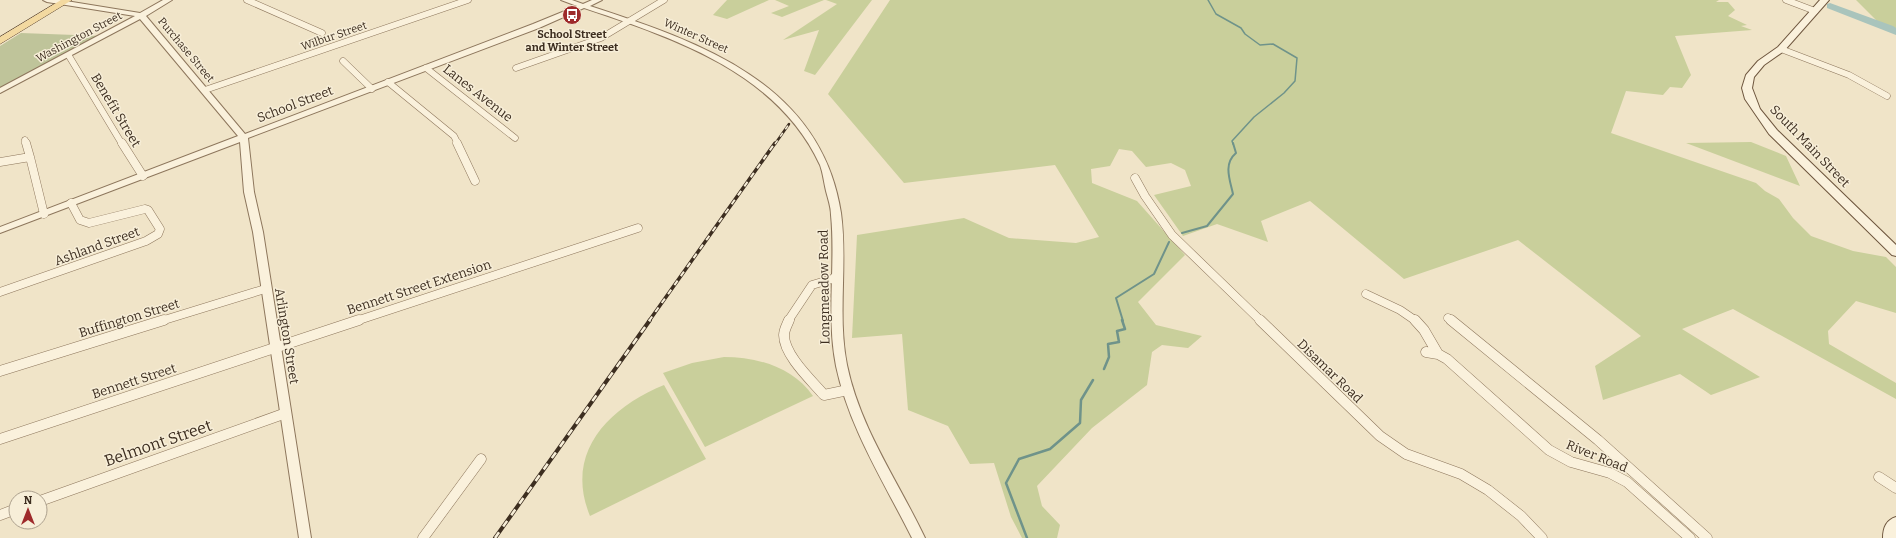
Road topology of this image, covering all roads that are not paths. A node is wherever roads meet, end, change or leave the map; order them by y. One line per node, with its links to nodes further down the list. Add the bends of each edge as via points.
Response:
1 (47, 0): 9 (street, Purchase Street)
2 (168, 0): 13 (street, Washington Street)
3 (247, 0): 15 (street)
4 (468, 0): 24 (street, Wilbur Street)
5 (598, 0): 11 (street, School Street)
6 (664, 0): 14 (street)
7 (1786, 0): 12 (street)
8 (1825, 0): 12 (main road, South Main Street)
9 (65, 1): 13 (street, Purchase Street); 16 (main road)
10 (571, 1): 11 (street, Winter Street)
11 (586, 6): 14 (street, Winter Street); 20 (street, School Street)
12 (1815, 12): 17 (main road, South Main Street)
13 (142, 15): 18 (street, Washington Street); 24 (street, Purchase Street)
14 (628, 21): 21 (street, via 598,38); 27 (street, Winter Street, via 687,43 734,66 774,96)
15 (322, 33)
16 (0, 41)
17 (1781, 49): 26 (street, via 1853,76); 40 (main road, South Main Street, via 1761,63 1750,77 1747,88 1752,105 1774,132)
18 (69, 56): 25 (street, Washington Street); 33 (street, Benefit Street)
19 (343, 61): 23 (street)
20 (426, 68): 22 (street, School Street); 29 (street, Lanes Avenue)
21 (516, 68)
22 (388, 82): 23 (street, School Street); 35 (street, via 454,136)
23 (372, 88): 28 (street, School Street)
24 (205, 90): 28 (street, Purchase Street)
25 (0, 91)
26 (1887, 96)
27 (799, 124): 41 (street, Longmeadow Road, via 817,151 831,188 837,227)
28 (244, 138): 33 (street, School Street); 42 (street, Arlington Street, via 249,192 258,232)
29 (515, 138)
30 (25, 140): 31 (street)
31 (30, 157): 32 (street); 37 (street)
32 (0, 162)
33 (143, 176): 36 (street, School Street)
34 (1135, 178): 61 (street, Disamar Road, via 1172,235 1380,436 1406,454 1461,474 1488,490 1521,516)
35 (475, 181)
36 (71, 203): 37 (street, School Street); 43 (street, Ashland Street, via 80,220 88,223 145,209 160,230 157,236 146,241)
37 (44, 214): 39 (street, School Street)
38 (638, 228): 46 (street, Bennett Street Extension)
39 (0, 230)
40 (1896, 252)
41 (837, 275): 50 (street, Longmeadow Road, via 838,343); 50 (street, via 816,283 807,291 786,326 785,343 791,356 824,394)
42 (265, 289): 46 (street, Arlington Street); 49 (street, Buffington Street)
43 (0, 292)
44 (1366, 294): 48 (street, River Road, via 1413,318 1426,332)
45 (1448, 318): 63 (street, via 1598,440)
46 (275, 348): 51 (street, Arlington Street); 52 (street, Bennett Street)
47 (1426, 352): 48 (street, River Road)
48 (1438, 354): 62 (street, River Road, via 1447,358 1549,450 1571,462 1623,480)
49 (0, 371)
50 (848, 390): 60 (street, Longmeadow Road, via 865,435)
51 (286, 413): 56 (street, Belmont Street); 58 (street, Arlington Street)
52 (0, 439)
53 (481, 459): 59 (street)
54 (1879, 477): 55 (street)
55 (1896, 488)
56 (48, 498)
57 (1896, 523): 64 (main road, via 1891,530)
58 (305, 538)
59 (423, 538)
60 (918, 538)
61 (1542, 538)
62 (1690, 538)
63 (1707, 538)
64 (1891, 538)

